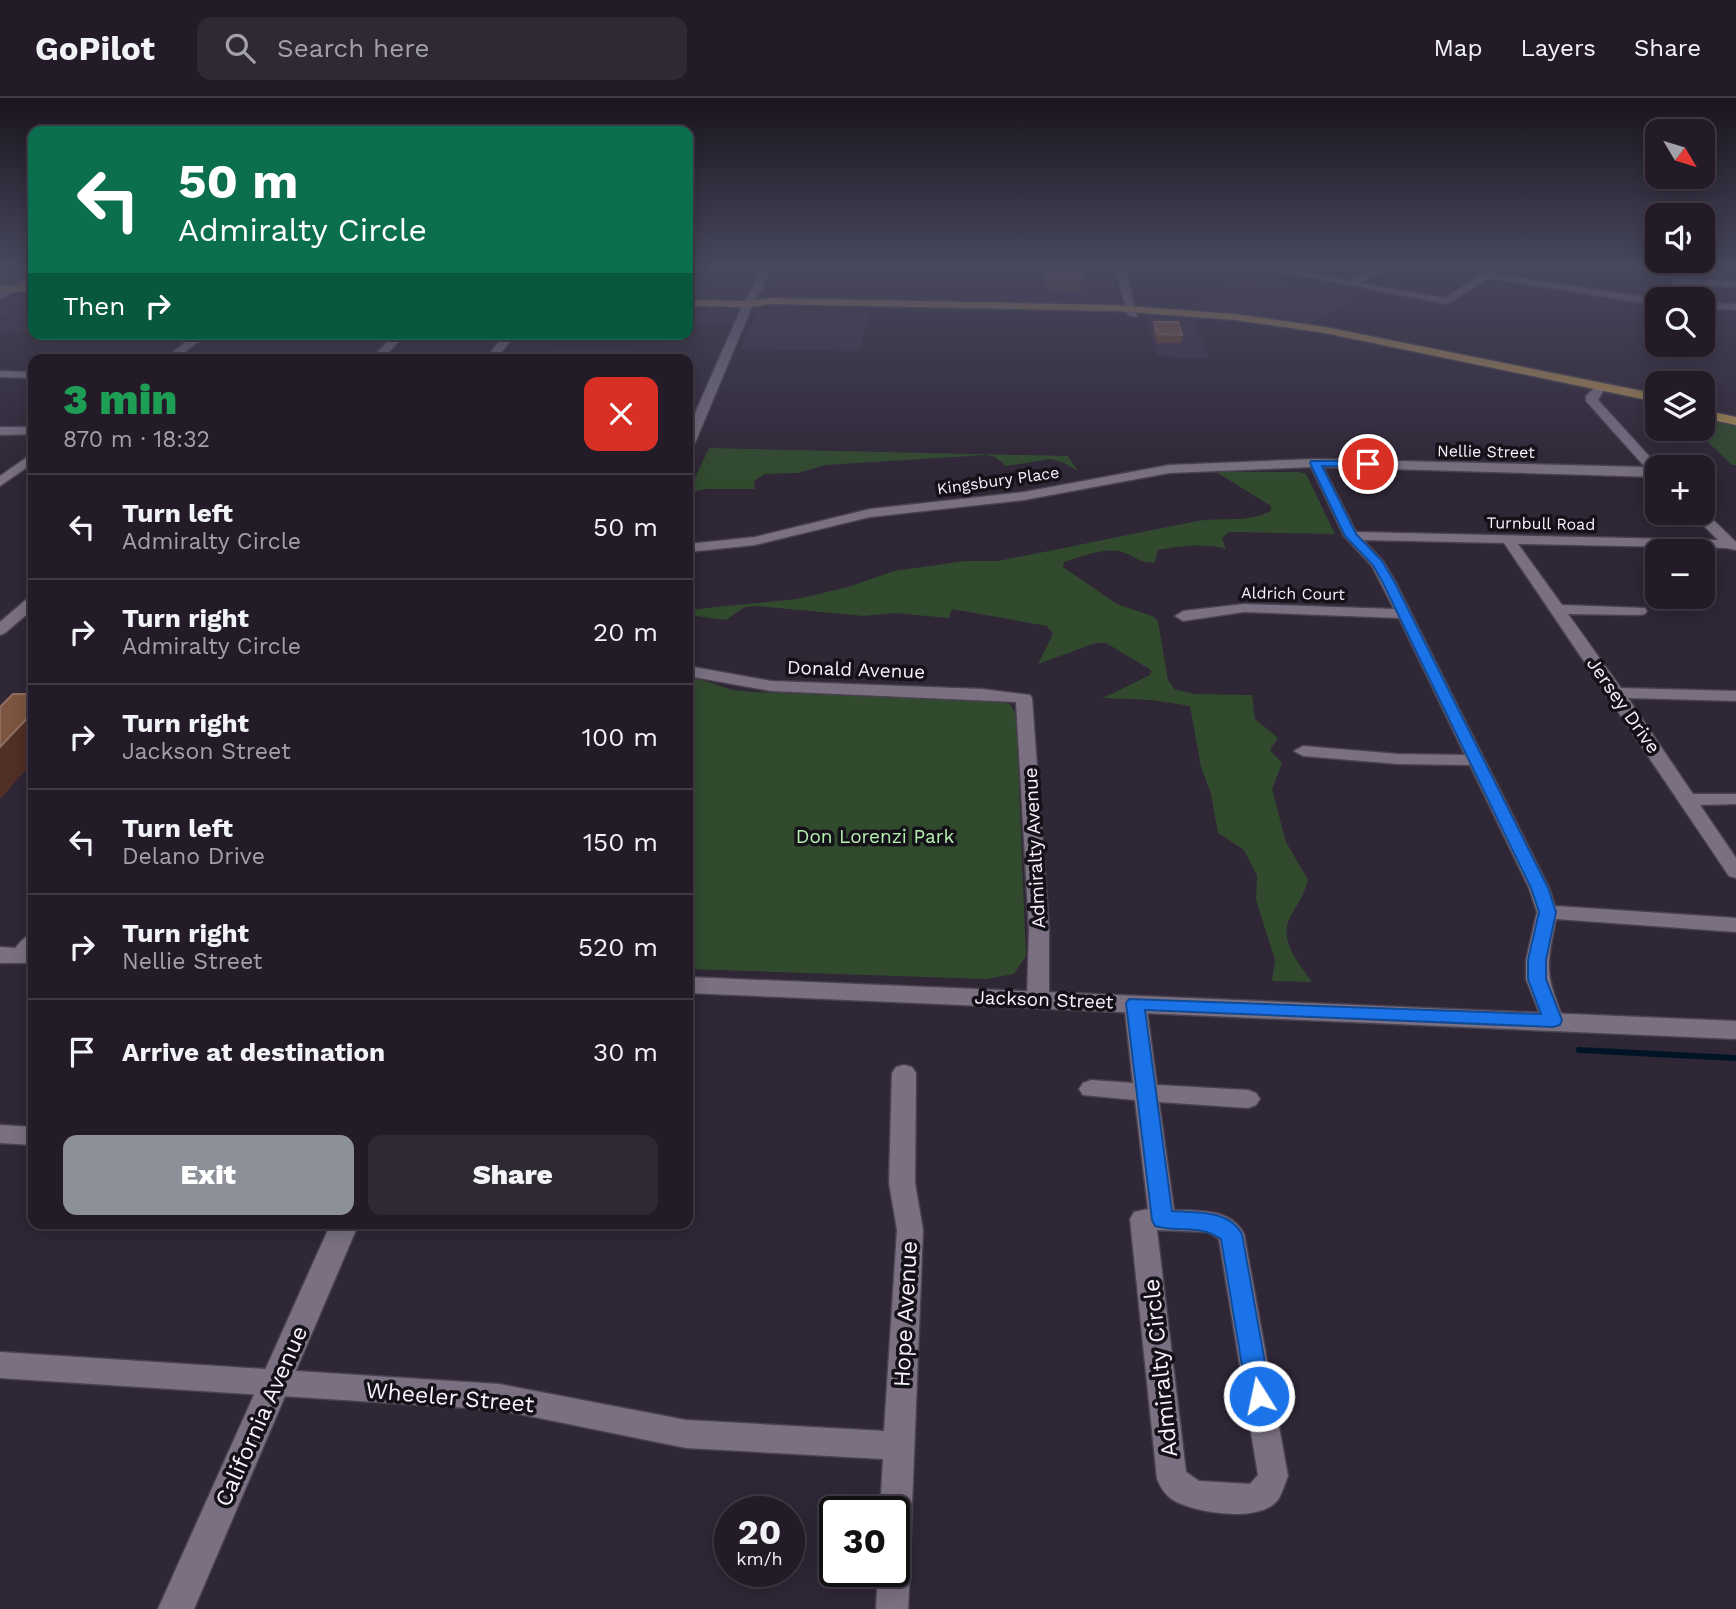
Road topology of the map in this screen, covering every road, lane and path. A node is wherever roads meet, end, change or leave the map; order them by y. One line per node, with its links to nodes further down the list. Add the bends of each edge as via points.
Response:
1 (734, 338): 23 (main road)
2 (1330, 338): 14 (main road)
3 (1336, 338): 7 (main road)
4 (1360, 338): 7 (main road)
5 (195, 340): 9 (street)
6 (505, 341): 11 (street)
7 (1381, 341): 14 (main road)
8 (393, 342): 10 (street)
9 (176, 354)
10 (381, 354)
11 (494, 354)
12 (0, 374): 13 (street)
13 (28, 375)
14 (1598, 389): 15 (main road); 16 (main road); 24 (street, via 1592,401)
15 (1645, 396)
16 (1645, 402)
17 (1715, 410): 18 (main road)
18 (1736, 414)
19 (1715, 417): 20 (main road)
20 (1736, 421)
21 (0, 430): 22 (street)
22 (28, 431)
23 (693, 431)
24 (1645, 460)
25 (28, 461): 28 (street)
26 (1315, 463): 27 (street, Nellie Street); 30 (street); 32 (street, Kingsbury Place, via 1169,468 1024,496 870,513 754,541)
27 (1645, 472)
28 (0, 482)
29 (1710, 525): 33 (street)
30 (1351, 536): 31 (street, Turnbull Road); 37 (street, via 1378,564)
31 (1508, 539): 33 (street, Turnbull Road); 34 (street, Jersey Drive)
32 (693, 547)
33 (1733, 548)
34 (1555, 609): 35 (street); 41 (street, Jersey Drive)
35 (1640, 611)
36 (27, 612): 39 (street)
37 (1403, 614): 38 (street, Aldrich Court, via 1244,608); 45 (street)
38 (1183, 616)
39 (0, 630)
40 (693, 672): 43 (street, Donald Avenue, via 748,686)
41 (1616, 692): 42 (street); 47 (street, Jersey Drive)
42 (1736, 696)
43 (1024, 698): 52 (street, Admiralty Avenue, via 1039,929)
44 (1303, 751): 45 (street)
45 (1475, 760): 49 (street)
46 (1736, 799): 47 (street)
47 (1689, 800): 48 (street, Jersey Drive)
48 (1736, 873)
49 (1547, 912): 50 (street); 54 (street, via 1537,979)
50 (1736, 925)
51 (693, 985): 52 (main road, Jackson Street)
52 (1038, 999): 53 (main road, Jackson Street)
53 (1135, 1003): 54 (main road, Jackson Street); 58 (street)
54 (1553, 1020): 55 (main road, Jackson Street)
55 (1736, 1031)
56 (904, 1073): 66 (street, Hope Avenue, via 902,1183 910,1230)
57 (1091, 1089): 58 (street)
58 (1147, 1092): 59 (street); 62 (street)
59 (1248, 1099)
60 (0, 1134): 61 (street)
61 (28, 1136)
62 (1163, 1220): 62 (street, Admiralty Circle, via 1143,1219 1172,1479 1181,1489 1199,1496 1252,1499 1266,1491 1273,1476 1231,1234 1214,1222)
63 (342, 1229): 65 (main road, California Avenue)
64 (0, 1365): 65 (street, Wheeler Street)
65 (275, 1384): 66 (street, Wheeler Street, via 499,1397 686,1434); 69 (main road, California Avenue)
66 (898, 1446): 67 (street, Hope Avenue)
67 (896, 1496)
68 (893, 1587): 70 (street)
69 (176, 1609)
70 (892, 1609)

